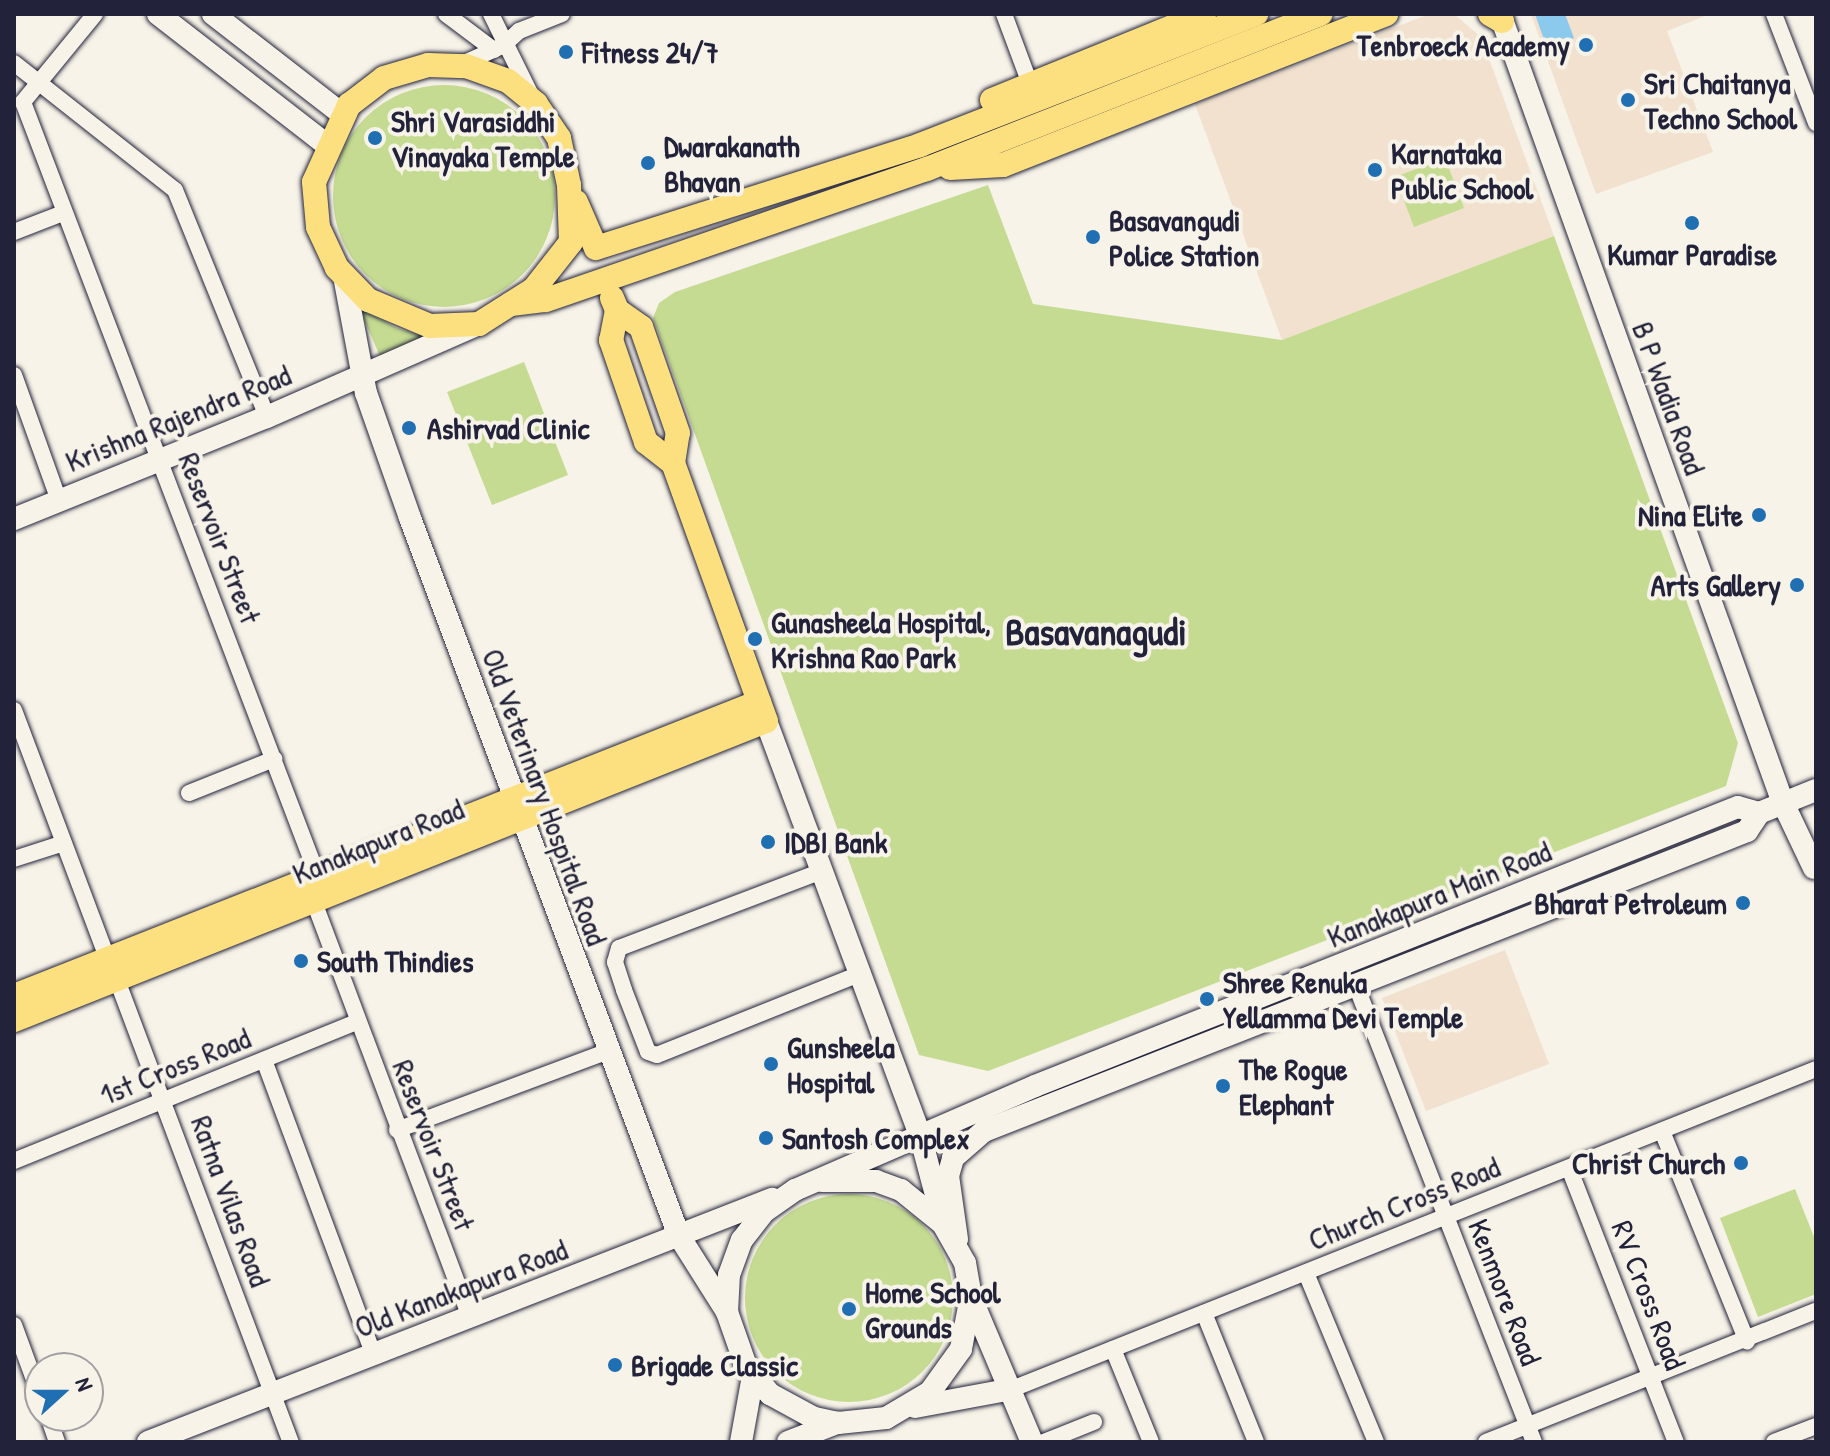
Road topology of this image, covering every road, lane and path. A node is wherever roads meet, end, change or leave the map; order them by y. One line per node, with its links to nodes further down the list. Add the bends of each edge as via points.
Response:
1 (95, 14): 17 (street, Reservoir Street)
2 (158, 14): 23 (main road)
3 (213, 14): 20 (main road)
4 (446, 14): 14 (street)
5 (491, 14): 14 (street)
6 (562, 14): 14 (street, via 519,31)
7 (1004, 14): 18 (street)
8 (1256, 14): 22 (main road)
9 (1321, 14): 24 (main road)
10 (1386, 14): 24 (main road, via 1003,165)
11 (1774, 14): 21 (street)
12 (1195, 16): 18 (main road)
13 (1497, 16): 46 (main road, B P Wadia Road)
14 (499, 47): 16 (street); 19 (street)
15 (14, 63): 17 (street)
16 (458, 66): 19 (main road, via 508,81); 20 (main road, via 428,65 384,78)
17 (39, 83): 26 (street, Reservoir Street, via 23,102); 36 (street, via 175,190)
18 (1030, 84): 22 (main road, via 963,112)
19 (536, 104): 25 (main road, via 559,138)
20 (343, 115): 23 (main road)
21 (1816, 123)
22 (920, 145): 28 (main road)
23 (328, 146): 29 (main road, via 314,182 318,227)
24 (927, 169): 30 (main road)
25 (569, 185): 28 (main road); 31 (main road, via 571,242 534,289)
26 (63, 213): 27 (street); 37 (street, Reservoir Street)
27 (14, 232)
28 (596, 248): 30 (main road)
29 (344, 276): 33 (main road, via 368,300 395,315 430,326); 35 (main road, Old Veterinary Hospital Road)
30 (606, 279): 31 (main road, via 546,300); 32 (main road)
31 (511, 304): 33 (main road)
32 (617, 310): 38 (main road, via 641,327 678,433); 38 (main road, via 611,340 646,442)
33 (479, 324): 35 (main road, Krishna Rajendra Road)
34 (14, 375): 39 (street)
35 (365, 376): 36 (main road, Krishna Rajendra Road); 47 (main road, Old Veterinary Hospital Road, via 366,393 410,518)
36 (267, 417): 37 (main road, Krishna Rajendra Road)
37 (161, 460): 39 (main road, Krishna Rajendra Road); 43 (street, Reservoir Street)
38 (673, 463): 42 (main road)
39 (59, 501): 40 (main road, Krishna Rajendra Road)
40 (14, 519)
41 (14, 710): 50 (street, Ratna Vilas Road)
42 (763, 712): 47 (main road, Kanakapura Road); 53 (main road)
43 (274, 759): 45 (street); 54 (street, Reservoir Street)
44 (1816, 790): 46 (main road)
45 (189, 793)
46 (1783, 803): 48 (main road); 52 (main road, B P Wadia Road)
47 (517, 806): 54 (main road, Kanakapura Road); 55 (main road, Kanakapura Road); 62 (main road, Old Veterinary Hospital Road)
48 (1759, 813): 58 (main road, via 1747,831); 68 (main road, Kanakapura Main Road, via 1738,807)
49 (1816, 835): 52 (main road)
50 (64, 843): 51 (street); 56 (street, Ratna Vilas Road)
51 (14, 859)
52 (1815, 870)
53 (822, 871): 57 (main road); 57 (street, via 619,948 615,962 624,990 648,1052 657,1055)
54 (318, 877): 56 (main road, Kanakapura Road)
55 (314, 902): 56 (main road, Kanakapura Road); 61 (street, Reservoir Street)
56 (113, 970): 59 (main road, Kanakapura Road); 60 (main road, Kanakapura Road); 65 (street, Ratna Vilas Road)
57 (860, 974): 68 (main road)
58 (1355, 983): 73 (street, Kenmore Road); 76 (main road, via 984,1131 953,1158 948,1176)
59 (14, 996)
60 (14, 1020)
61 (357, 1022): 63 (street, 1st Cross Road); 66 (street, Reservoir Street)
62 (608, 1051): 66 (street); 75 (main road, Old Veterinary Hospital Road)
63 (264, 1060): 65 (street, 1st Cross Road); 87 (street)
64 (1816, 1069): 67 (street, Church Cross Road)
65 (164, 1100): 69 (street, 1st Cross Road); 91 (street, Ratna Vilas Road)
66 (397, 1130): 82 (street, Reservoir Street)
67 (1662, 1131): 70 (street, Church Cross Road); 84 (street)
68 (920, 1135): 71 (main road, Kanakapura Main Road); 74 (main road)
69 (14, 1161)
70 (1569, 1168): 73 (street, Church Cross Road); 89 (street, RV Cross Road)
71 (822, 1181): 72 (main road); 74 (main road, via 876,1181 901,1190)
72 (795, 1190): 75 (main road, Old Kanakapura Road); 80 (main road, via 765,1211 742,1240 729,1275)
73 (1446, 1217): 77 (street, Church Cross Road); 96 (street, Kenmore Road)
74 (943, 1224): 76 (main road)
75 (679, 1236): 80 (main road, Old Veterinary Hospital Road); 82 (main road, Old Kanakapura Road)
76 (958, 1247): 78 (main road)
77 (1306, 1273): 81 (street, Church Cross Road); 105 (street)
78 (971, 1296): 90 (main road); 92 (main road, via 961,1349 948,1372)
79 (1816, 1311): 84 (street)
80 (727, 1312): 88 (main road, via 739,1355)
81 (1204, 1313): 85 (street, Church Cross Road); 104 (street)
82 (470, 1317): 87 (main road, Old Kanakapura Road)
83 (14, 1325): 86 (street)
84 (1747, 1341): 89 (street)
85 (1113, 1349): 90 (street, Church Cross Road); 103 (street)
86 (24, 1352)
87 (374, 1355): 91 (main road, Old Kanakapura Road)
88 (753, 1376): 94 (main road, via 791,1408); 99 (main road)
89 (1651, 1378): 96 (street); 107 (street, RV Cross Road)
90 (1012, 1389): 92 (main road); 101 (main road)
91 (272, 1393): 97 (main road, Old Kanakapura Road); 98 (street, Ratna Vilas Road)
92 (908, 1408): 94 (main road, via 886,1418)
93 (1094, 1422): 102 (street)
94 (838, 1423): 100 (main road)
95 (1816, 1426): 108 (street)
96 (1530, 1434): 106 (street)
97 (148, 1442)
98 (291, 1442)
99 (741, 1442)
100 (788, 1442)
101 (1032, 1442)
102 (1044, 1442)
103 (1151, 1442)
104 (1256, 1442)
105 (1376, 1442)
106 (1486, 1442)
107 (1676, 1442)
108 (1774, 1442)

